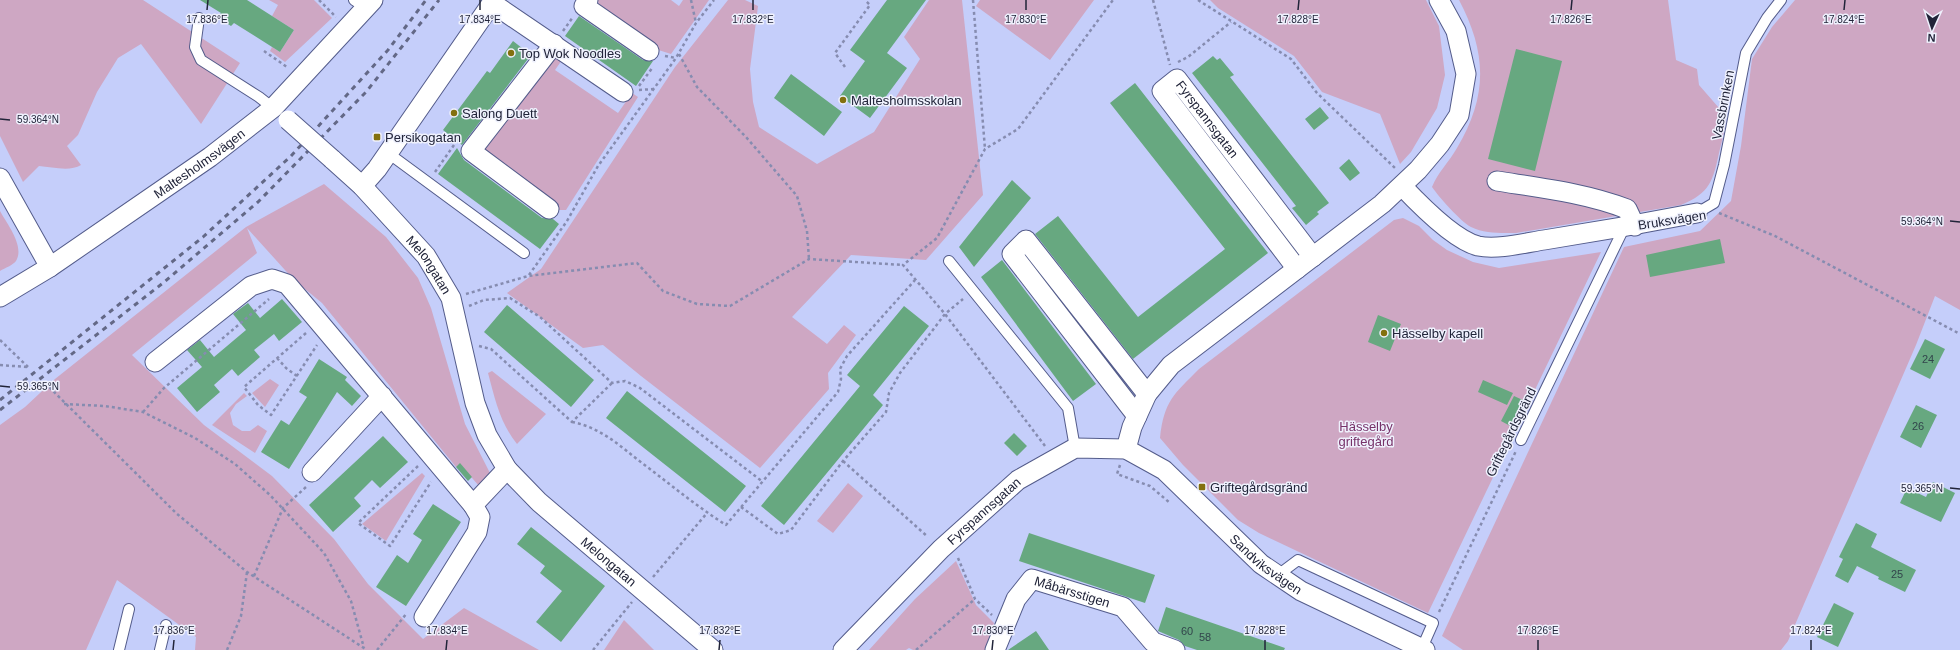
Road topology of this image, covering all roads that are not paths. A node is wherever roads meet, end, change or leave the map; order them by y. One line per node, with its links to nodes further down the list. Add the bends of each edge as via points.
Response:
1 (588, 0): 8 (street, via 584,6)
2 (1439, 0): 15 (street, via 1456,31 1466,74 1458,115 1440,144)
3 (1781, 0): 17 (lane, Vassbrinken, via 1746,53 1714,203)
4 (493, 2): 7 (street); 11 (street)
5 (364, 3): 10 (street, Maltesholmsvägen)
6 (199, 18): 10 (lane, via 195,47 201,60 259,96)
7 (554, 44): 9 (street); 16 (street, via 471,151)
8 (651, 58)
9 (623, 92)
10 (273, 108): 14 (street, Melongatan, bridge); 22 (street, Maltesholmsvägen, via 210,157)
11 (388, 153): 14 (street); 19 (lane)
12 (0, 178): 22 (street)
13 (1497, 181): 18 (street, via 1600,199 1627,209)
14 (362, 186): 32 (street, Melongatan, via 426,256 452,305 475,403 485,429)
15 (1402, 186): 18 (street, Bruksvägen, via 1457,236 1478,246 1504,246); 20 (street)
16 (549, 209)
17 (1697, 213): 18 (street, Bruksvägen)
18 (1629, 227): 29 (lane, Griftegårdsgränd)
19 (524, 253)
20 (1313, 257): 23 (street); 23 (street, Fyrspannsgatan, via 1177,79 1162,91)
21 (949, 262): 30 (lane, via 1068,408)
22 (50, 267): 24 (street, Maltesholmsvägen)
23 (1297, 269): 26 (street, via 1171,365)
24 (0, 297)
25 (155, 362): 27 (street, via 251,286 272,280 288,284)
26 (1147, 394): 28 (street); 28 (street, via 1026,240 1012,254)
27 (382, 396): 33 (street); 34 (street)
28 (1137, 416): 31 (street)
29 (1521, 440)
30 (1075, 448): 31 (street, Fyrspannsgatan); 43 (street, Fyrspannsgatan, via 1018,480 941,549)
31 (1126, 449): 35 (street, Sandviksvägen, via 1164,470 1261,564)
32 (507, 469): 34 (street); 42 (street, Melongatan, via 539,502)
33 (312, 472)
34 (473, 505): 37 (street, via 480,517 477,532)
35 (1278, 575): 39 (street, Sandviksvägen, via 1314,597); 39 (lane, via 1298,560 1433,623)
36 (129, 609): 40 (lane)
37 (417, 613)
38 (166, 625): 41 (lane)
39 (1424, 649)
40 (119, 650)
41 (160, 650)
42 (713, 650)
43 (843, 650)
44 (995, 650): 45 (street, Måbärsstigen, via 1016,599 1032,579 1123,607 1153,642)
45 (1175, 650)

